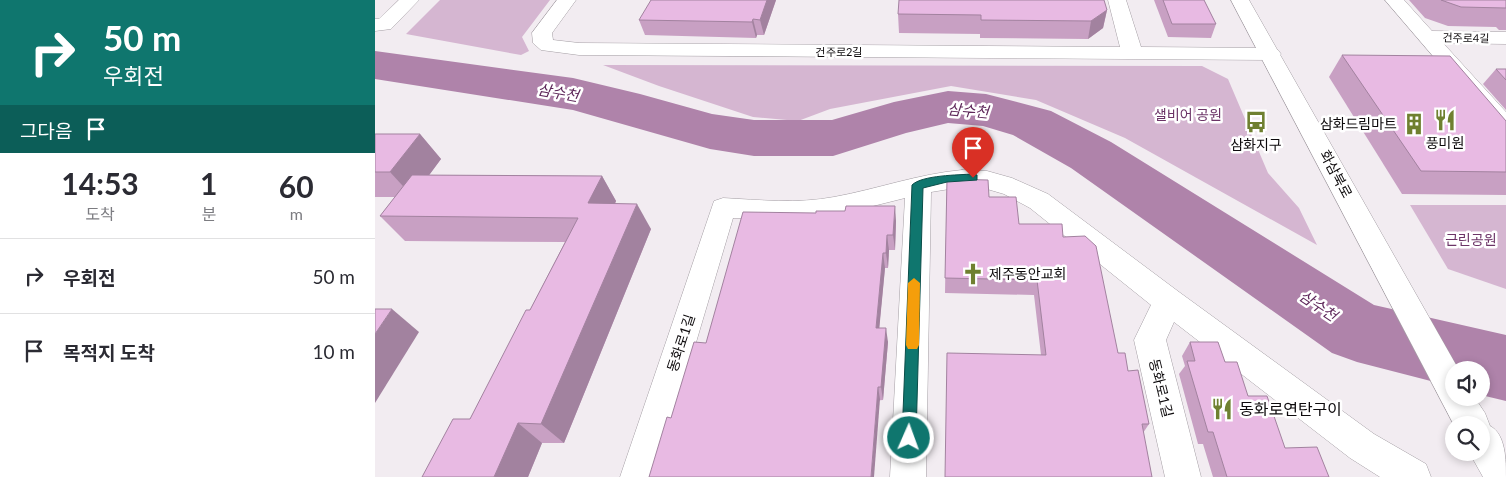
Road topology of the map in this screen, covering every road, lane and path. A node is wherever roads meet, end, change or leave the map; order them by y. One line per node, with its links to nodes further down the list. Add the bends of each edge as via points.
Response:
1 (410, 0): 6 (street)
2 (567, 0): 9 (street, 건주로2길, via 542,33 543,43 547,46 589,49)
3 (1117, 0): 9 (street)
4 (1240, 0): 10 (street, 화삼북로)
5 (1394, 0): 7 (street, 건주로4길)
6 (380, 25)
7 (1427, 38): 8 (street, 건주로4길); 11 (street, 건주로4길)
8 (1506, 38)
9 (1132, 52): 10 (street)
10 (1271, 54): 14 (street, 화삼북로)
11 (1506, 127)
12 (918, 185): 13 (street, via 973,178 996,180 1019,188); 16 (street, 동화로1길, via 832,208 723,208); 17 (street)
13 (1168, 302): 18 (street, 동화로1길, via 1149,340); 19 (street, via 1362,446)
14 (1445, 376)
15 (1490, 455): 20 (street)
16 (638, 477)
17 (907, 477)
18 (1183, 477)
19 (1413, 477)
20 (1503, 477)

